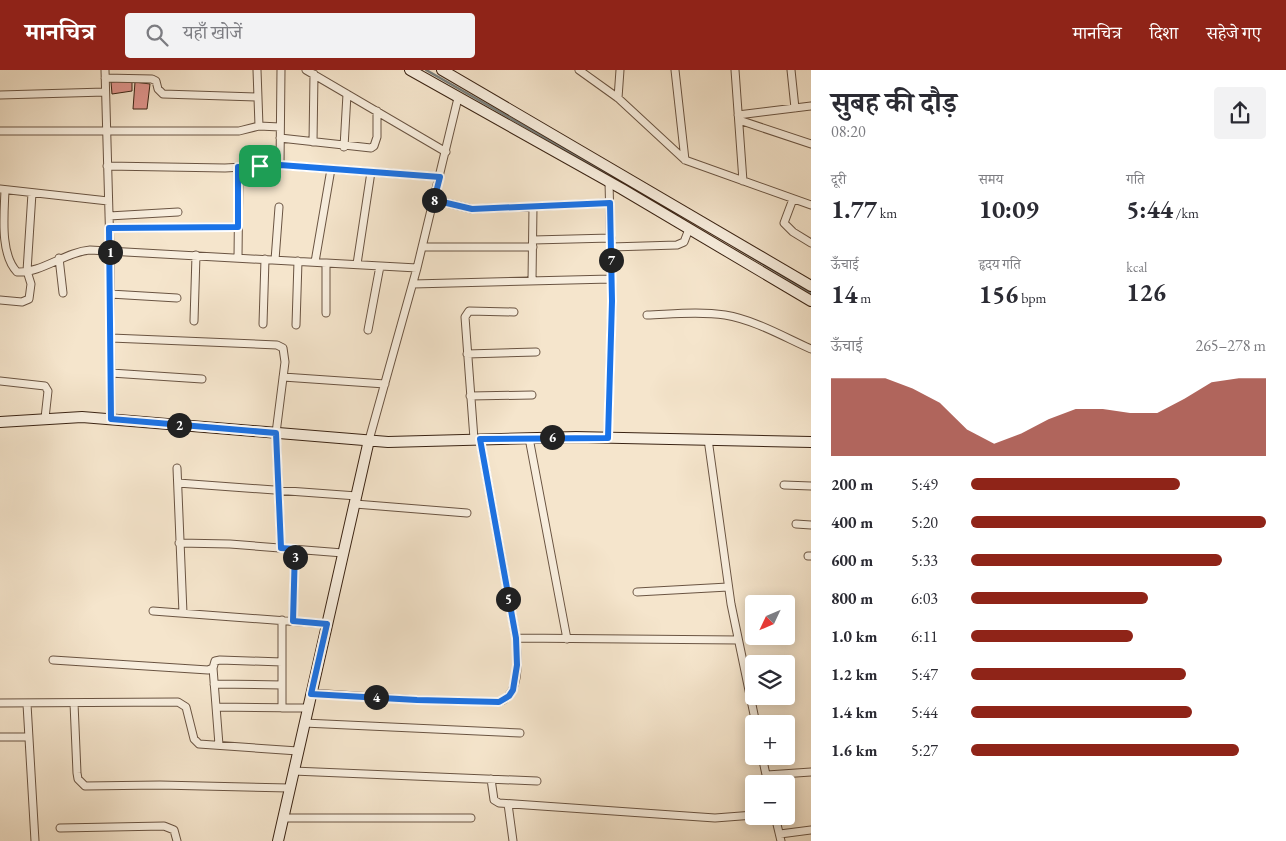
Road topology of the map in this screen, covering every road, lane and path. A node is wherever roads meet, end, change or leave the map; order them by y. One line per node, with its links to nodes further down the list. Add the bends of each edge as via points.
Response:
1 (105, 70): 13 (street)
2 (258, 70): 17 (street)
3 (281, 70): 25 (street)
4 (306, 70): 12 (street)
5 (410, 70): 18 (street)
6 (442, 70): 77 (street)
7 (579, 70): 19 (street)
8 (620, 70): 19 (street)
9 (675, 70): 33 (street)
10 (735, 70): 23 (street)
11 (791, 70): 21 (street)
12 (314, 74): 15 (street); 29 (street)
13 (105, 78): 14 (street); 17 (street, via 152,79 164,94)
14 (105, 92): 16 (street); 26 (street)
15 (347, 94): 22 (street); 31 (street)
16 (0, 95)
17 (258, 97): 24 (street)
18 (458, 98): 32 (street); 41 (street)
19 (618, 98): 33 (street)
20 (811, 106): 21 (street)
21 (795, 108): 23 (street)
22 (377, 111): 31 (street, via 374,146); 32 (street)
23 (739, 118): 30 (street); 40 (street)
24 (259, 126): 25 (street); 26 (street, via 239,131)
25 (280, 127): 28 (street)
26 (106, 130): 27 (street); 35 (street)
27 (0, 131)
28 (280, 138): 29 (street); 34 (street)
29 (313, 142): 31 (street)
30 (811, 144)
31 (344, 147)
32 (446, 152): 39 (street)
33 (685, 160): 40 (street)
34 (280, 165): 36 (street); 37 (street)
35 (107, 166): 36 (street); 46 (street)
36 (238, 167): 53 (street)
37 (331, 168): 38 (street); 68 (street)
38 (372, 172): 39 (street); 70 (street)
39 (440, 177): 45 (street)
40 (743, 181): 44 (street)
41 (610, 182): 47 (street); 55 (street)
42 (3, 190): 43 (street); 73 (street, via 5,256 17,272)
43 (32, 193): 46 (street); 73 (street)
44 (793, 199): 48 (street); 58 (street, via 784,223)
45 (434, 200): 50 (street, via 472,209); 59 (street)
46 (108, 201): 52 (street)
47 (610, 203): 50 (street); 56 (street)
48 (811, 204)
49 (279, 207): 66 (street)
50 (533, 207): 57 (street)
51 (178, 212): 52 (street)
52 (109, 216): 54 (street)
53 (238, 227): 54 (street); 64 (street)
54 (109, 228): 61 (street)
55 (689, 229): 60 (street, via 684,242 677,245); 82 (street)
56 (611, 238): 57 (street); 60 (street)
57 (533, 243): 59 (street); 75 (street)
58 (811, 243)
59 (422, 247): 72 (street)
60 (611, 247): 74 (street)
61 (110, 250): 62 (street); 63 (street, via 79,251); 79 (street)
62 (196, 255): 64 (street); 86 (street)
63 (59, 258): 73 (street); 78 (street)
64 (238, 258): 65 (street)
65 (265, 260): 66 (street); 87 (street)
66 (276, 260): 67 (street)
67 (298, 261): 68 (street); 88 (street)
68 (315, 262): 69 (street)
69 (326, 263): 70 (street); 84 (street)
70 (357, 264): 71 (street)
71 (380, 266): 72 (street); 89 (street)
72 (417, 268): 76 (street)
73 (27, 271): 81 (street, via 31,284 29,299 22,302)
74 (611, 279): 75 (street); 106 (street)
75 (532, 281): 76 (street)
76 (413, 284): 98 (street)
77 (811, 286)
78 (63, 293)
79 (110, 294): 80 (street); 90 (street)
80 (177, 298)
81 (0, 300)
82 (811, 302)
83 (514, 312): 93 (street, via 466,313)
84 (326, 313)
85 (648, 315): 91 (street, via 727,315 761,326)
86 (194, 321)
87 (263, 324)
88 (296, 325)
89 (368, 330)
90 (111, 338): 94 (street); 95 (street, via 277,345 285,352)
91 (811, 349)
92 (536, 352): 93 (street)
93 (467, 354): 100 (street)
94 (111, 373): 96 (street); 102 (street)
95 (283, 377): 98 (street); 104 (street)
96 (202, 379)
97 (0, 381): 101 (street, via 45,386 48,391)
98 (385, 384): 109 (street)
99 (532, 395): 100 (street)
100 (470, 396): 107 (street)
101 (45, 418): 102 (street); 103 (street)
102 (111, 419): 104 (street)
103 (0, 422)
104 (276, 433): 109 (street); 115 (street)
105 (529, 438): 106 (street); 107 (street); 132 (street)
106 (608, 438): 108 (street)
107 (477, 439): 109 (street); 131 (street)
108 (708, 439): 110 (street); 124 (street)
109 (369, 440): 116 (street)
110 (811, 442)
111 (178, 468): 112 (street)
112 (178, 483): 115 (street); 120 (street)
113 (784, 485): 114 (street)
114 (811, 486)
115 (278, 490): 116 (street); 121 (street)
116 (356, 500): 117 (street); 123 (street)
117 (467, 513)
118 (796, 524): 119 (street)
119 (811, 525)
120 (179, 543): 121 (street); 127 (street)
121 (281, 548): 122 (street)
122 (295, 549): 123 (street); 129 (street)
123 (343, 553): 130 (street)
124 (728, 587): 125 (street); 133 (street)
125 (637, 592)
126 (152, 611): 127 (street)
127 (183, 613): 128 (street)
128 (282, 620): 129 (street); 135 (street)
129 (293, 621): 130 (street)
130 (327, 624): 139 (street)
131 (516, 638): 132 (street); 139 (street, via 517,665 513,690 499,702)
132 (567, 639): 133 (street)
133 (738, 640): 146 (street)
134 (52, 660): 136 (street)
135 (282, 662): 136 (street, via 220,660 215,661); 138 (street)
136 (213, 668): 137 (street)
137 (214, 684): 138 (street); 143 (street)
138 (282, 685): 144 (street)
139 (311, 694): 145 (street)
140 (0, 703): 141 (street)
141 (27, 704): 142 (street); 150 (street)
142 (74, 704): 151 (street, via 178,702 188,711 196,743); 159 (street, via 77,772 78,779 85,786)
143 (216, 707): 144 (street); 151 (street)
144 (282, 708): 145 (street)
145 (307, 708): 147 (street)
146 (754, 715)
147 (304, 723): 148 (street); 152 (street)
148 (520, 733)
149 (0, 737): 150 (street)
150 (28, 737): 168 (street)
151 (220, 745): 152 (street)
152 (298, 751): 154 (street)
153 (764, 765): 156 (street)
154 (293, 771): 157 (street); 159 (street)
155 (811, 772): 156 (street)
156 (766, 775)
157 (491, 779): 158 (street); 160 (street, via 494,800)
158 (537, 781)
159 (289, 788): 162 (street)
160 (508, 804): 161 (street, via 715,818); 171 (street)
161 (745, 816)
162 (283, 818): 163 (street); 170 (street)
163 (471, 818)
164 (778, 825): 167 (street)
165 (60, 828): 169 (street, via 164,826 174,830)
166 (811, 830): 167 (street)
167 (780, 838)
168 (35, 841)
169 (177, 841)
170 (278, 841)
171 (512, 841)

